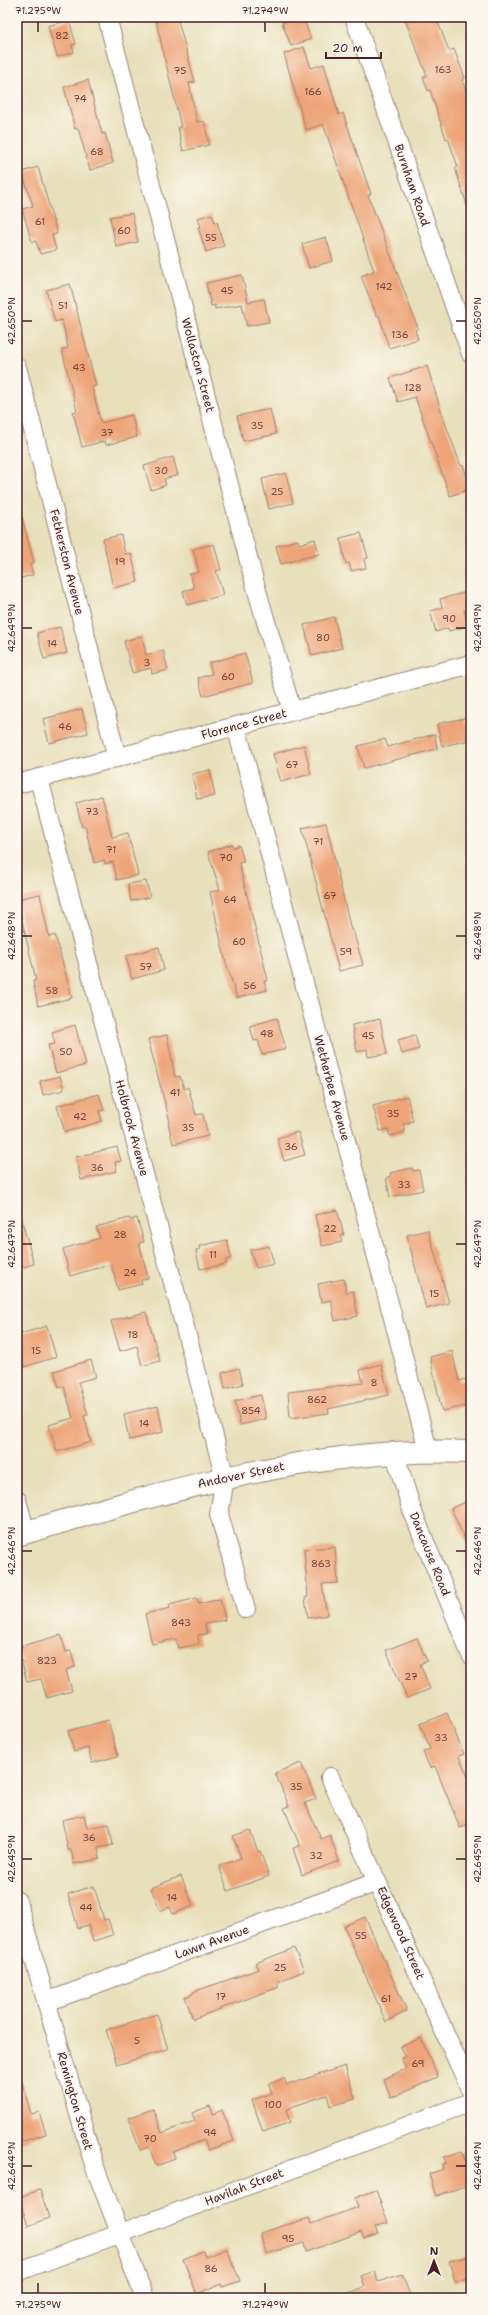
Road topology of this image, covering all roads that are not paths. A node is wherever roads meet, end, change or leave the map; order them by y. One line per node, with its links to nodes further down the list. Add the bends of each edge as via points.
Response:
1 (107, 17): 6 (street, Wollaston Street, via 255,584)
2 (354, 17): 3 (street, Burnham Road)
3 (471, 354)
4 (17, 367): 8 (street, Fetherston Avenue)
5 (471, 664): 6 (street, Florence Street)
6 (292, 712): 7 (street, Florence Street)
7 (236, 726): 8 (street, Florence Street); 11 (street, Wetherbee Avenue)
8 (117, 758): 9 (street, Florence Street)
9 (39, 778): 10 (street, Florence Street); 14 (street, Holbrook Avenue)
10 (17, 784)
11 (428, 1450): 12 (main road, Andover Street); 13 (main road, Andover Street)
12 (394, 1451): 14 (main road, Andover Street, via 283,1465); 18 (street, Dancause Road, via 412,1510)
13 (471, 1452)
14 (225, 1478): 16 (main road, Andover Street, via 157,1494); 17 (street, via 219,1514)
15 (17, 1500): 16 (street)
16 (21, 1534)
17 (246, 1609)
18 (471, 1655)
19 (330, 1776): 20 (street, Edgewood Street)
20 (377, 1882): 22 (street, Lawn Avenue); 23 (street, Edgewood Street)
21 (17, 1901): 22 (street, Remington Street)
22 (46, 2002): 25 (street, Remington Street, via 94,2165)
23 (471, 2090)
24 (471, 2102): 25 (street, Havilah Street)
25 (120, 2234): 26 (street, Havilah Street); 27 (street, Remington Street)
26 (17, 2272)
27 (145, 2298)

